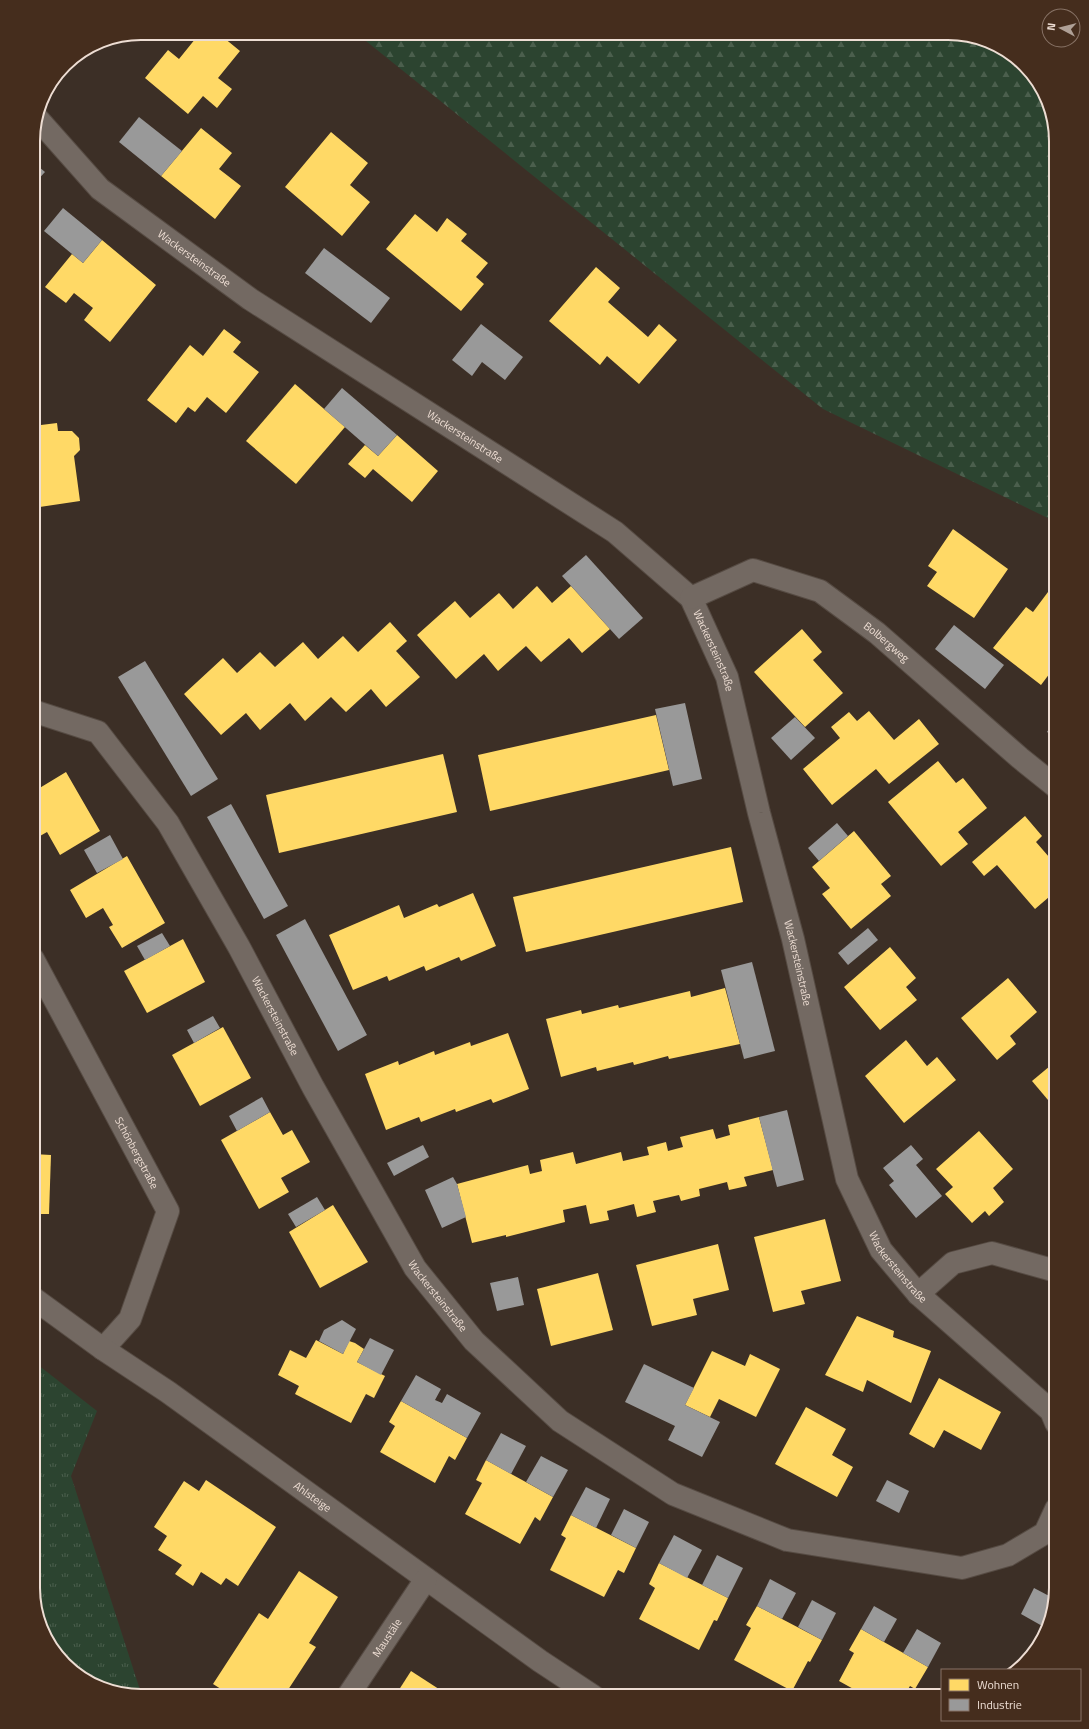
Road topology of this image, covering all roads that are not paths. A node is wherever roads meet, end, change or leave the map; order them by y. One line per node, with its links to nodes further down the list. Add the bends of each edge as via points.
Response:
1 (42, 123): 2 (street, Wackersteinstraße, via 100,189 118,203 250,299 615,532)
2 (691, 598): 4 (street, Bolbergweg, via 753,570 820,590 877,633); 7 (street, Wackersteinstraße, via 727,677 759,813 793,939 847,1178 881,1250)
3 (40, 713): 11 (street, Wackersteinstraße, via 98,732 168,823 415,1268 474,1341 560,1421 673,1494 787,1540 962,1568 1008,1555 1045,1533)
4 (1049, 781)
5 (40, 972): 9 (street, Schönbergstraße, via 168,1211 130,1319)
6 (1049, 1269): 7 (street, via 992,1253 953,1263)
7 (918, 1294): 10 (street, Wackersteinstraße)
8 (40, 1303): 9 (street, Ahlsteige)
9 (103, 1349): 12 (street, Ahlsteige, via 168,1392)
10 (1049, 1409)
11 (1049, 1524)
12 (426, 1579): 13 (street, Maustäle); 14 (street, Ahlsteige)
13 (353, 1689)
14 (582, 1689)

